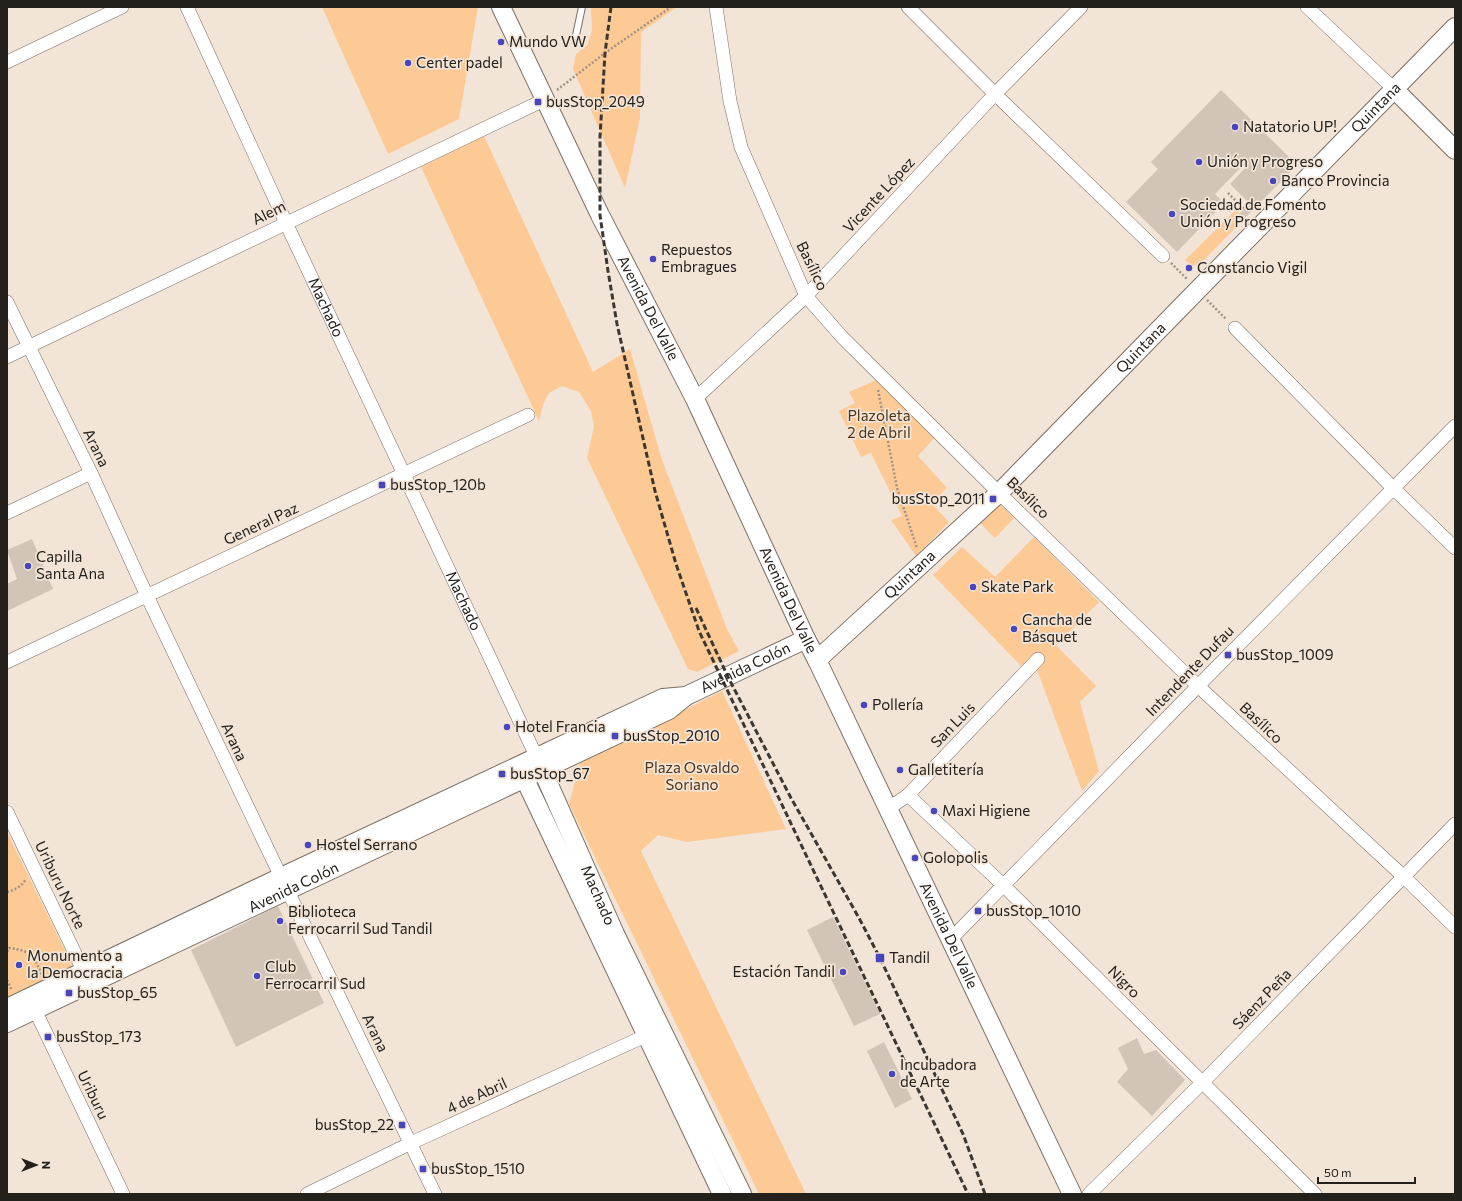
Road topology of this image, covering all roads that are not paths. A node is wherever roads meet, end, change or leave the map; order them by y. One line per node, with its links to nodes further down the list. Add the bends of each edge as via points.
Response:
1 (122, 7): 11 (street)
2 (187, 7): 16 (street, Machado)
3 (501, 7): 14 (main road, Avenida Del Valle)
4 (582, 7): 10 (lane)
5 (716, 7): 18 (street, Basílico, via 730,101 741,147)
6 (908, 7): 13 (street)
7 (1081, 7): 13 (street, Vicente López)
8 (1307, 7): 12 (street)
9 (1455, 27): 12 (main road, Quintana)
10 (575, 40)
11 (7, 62)
12 (1394, 89): 15 (main road); 29 (main road, Quintana)
13 (995, 94): 17 (street); 18 (street, Vicente López)
14 (546, 99): 16 (street, Alem); 23 (main road, Avenida Del Valle, via 600,215)
15 (1455, 150)
16 (286, 223): 21 (street, Alem); 27 (street, Machado)
17 (1163, 256)
18 (806, 296): 23 (street, Vicente López); 29 (street, Basílico, via 842,337)
19 (7, 302): 21 (street, Arana)
20 (1235, 328): 28 (street)
21 (29, 347): 22 (street, Alem); 26 (street, Arana)
22 (7, 358)
23 (695, 399): 33 (main road, Avenida Del Valle)
24 (528, 415): 27 (street, General Paz)
25 (1455, 426): 28 (street, Intendente Dufau)
26 (91, 473): 30 (street); 32 (street, Arana)
27 (404, 474): 32 (street, General Paz); 38 (street, Machado)
28 (1393, 488): 31 (street); 37 (street, Intendente Dufau)
29 (1000, 493): 35 (main road, Quintana); 37 (street, Basílico)
30 (7, 513)
31 (1455, 548)
32 (147, 596): 36 (street, General Paz); 45 (street, Arana)
33 (806, 639): 35 (main road, Avenida Del Valle); 38 (main road, Avenida Colón, via 686,696 669,710)
34 (1038, 659): 40 (street, San Luis)
35 (817, 660): 41 (main road, Avenida Del Valle)
36 (7, 662)
37 (1198, 686): 44 (street, Basílico); 46 (street, Intendente Dufau)
38 (540, 764): 39 (main road, Avenida Colón); 53 (main road, Machado, via 615,934)
39 (522, 772): 45 (main road, Avenida Colón); 53 (main road, Machado)
40 (908, 795): 41 (street, San Luis); 46 (street, Nigro)
41 (888, 809): 48 (main road, Avenida Del Valle)
42 (7, 812): 49 (street, Uriburu Norte)
43 (1455, 824): 44 (street, Sáenz Peña)
44 (1404, 877): 47 (street, Basílico); 54 (street, Sáenz Peña)
45 (284, 884): 49 (main road, Avenida Colón); 51 (main road, Avenida Colón); 55 (street, Arana)
46 (1003, 885): 48 (street, Intendente Dufau); 54 (street, Nigro)
47 (1455, 927)
48 (950, 940): 61 (main road, Avenida Del Valle)
49 (84, 972): 50 (main road, Avenida Colón)
50 (7, 1008)
51 (35, 1010): 52 (main road, Avenida Colón); 56 (street, Uriburu)
52 (7, 1023)
53 (654, 1032): 55 (street, 4 de Abril); 59 (main road, Machado); 60 (main road, Machado)
54 (1202, 1083): 62 (street, Sáenz Peña); 63 (street, Nigro)
55 (411, 1143): 57 (street, 4 de Abril); 58 (street, Arana)
56 (123, 1194)
57 (307, 1194)
58 (435, 1194)
59 (722, 1194)
60 (742, 1194)
61 (1072, 1194)
62 (1089, 1194)
63 (1315, 1194)

